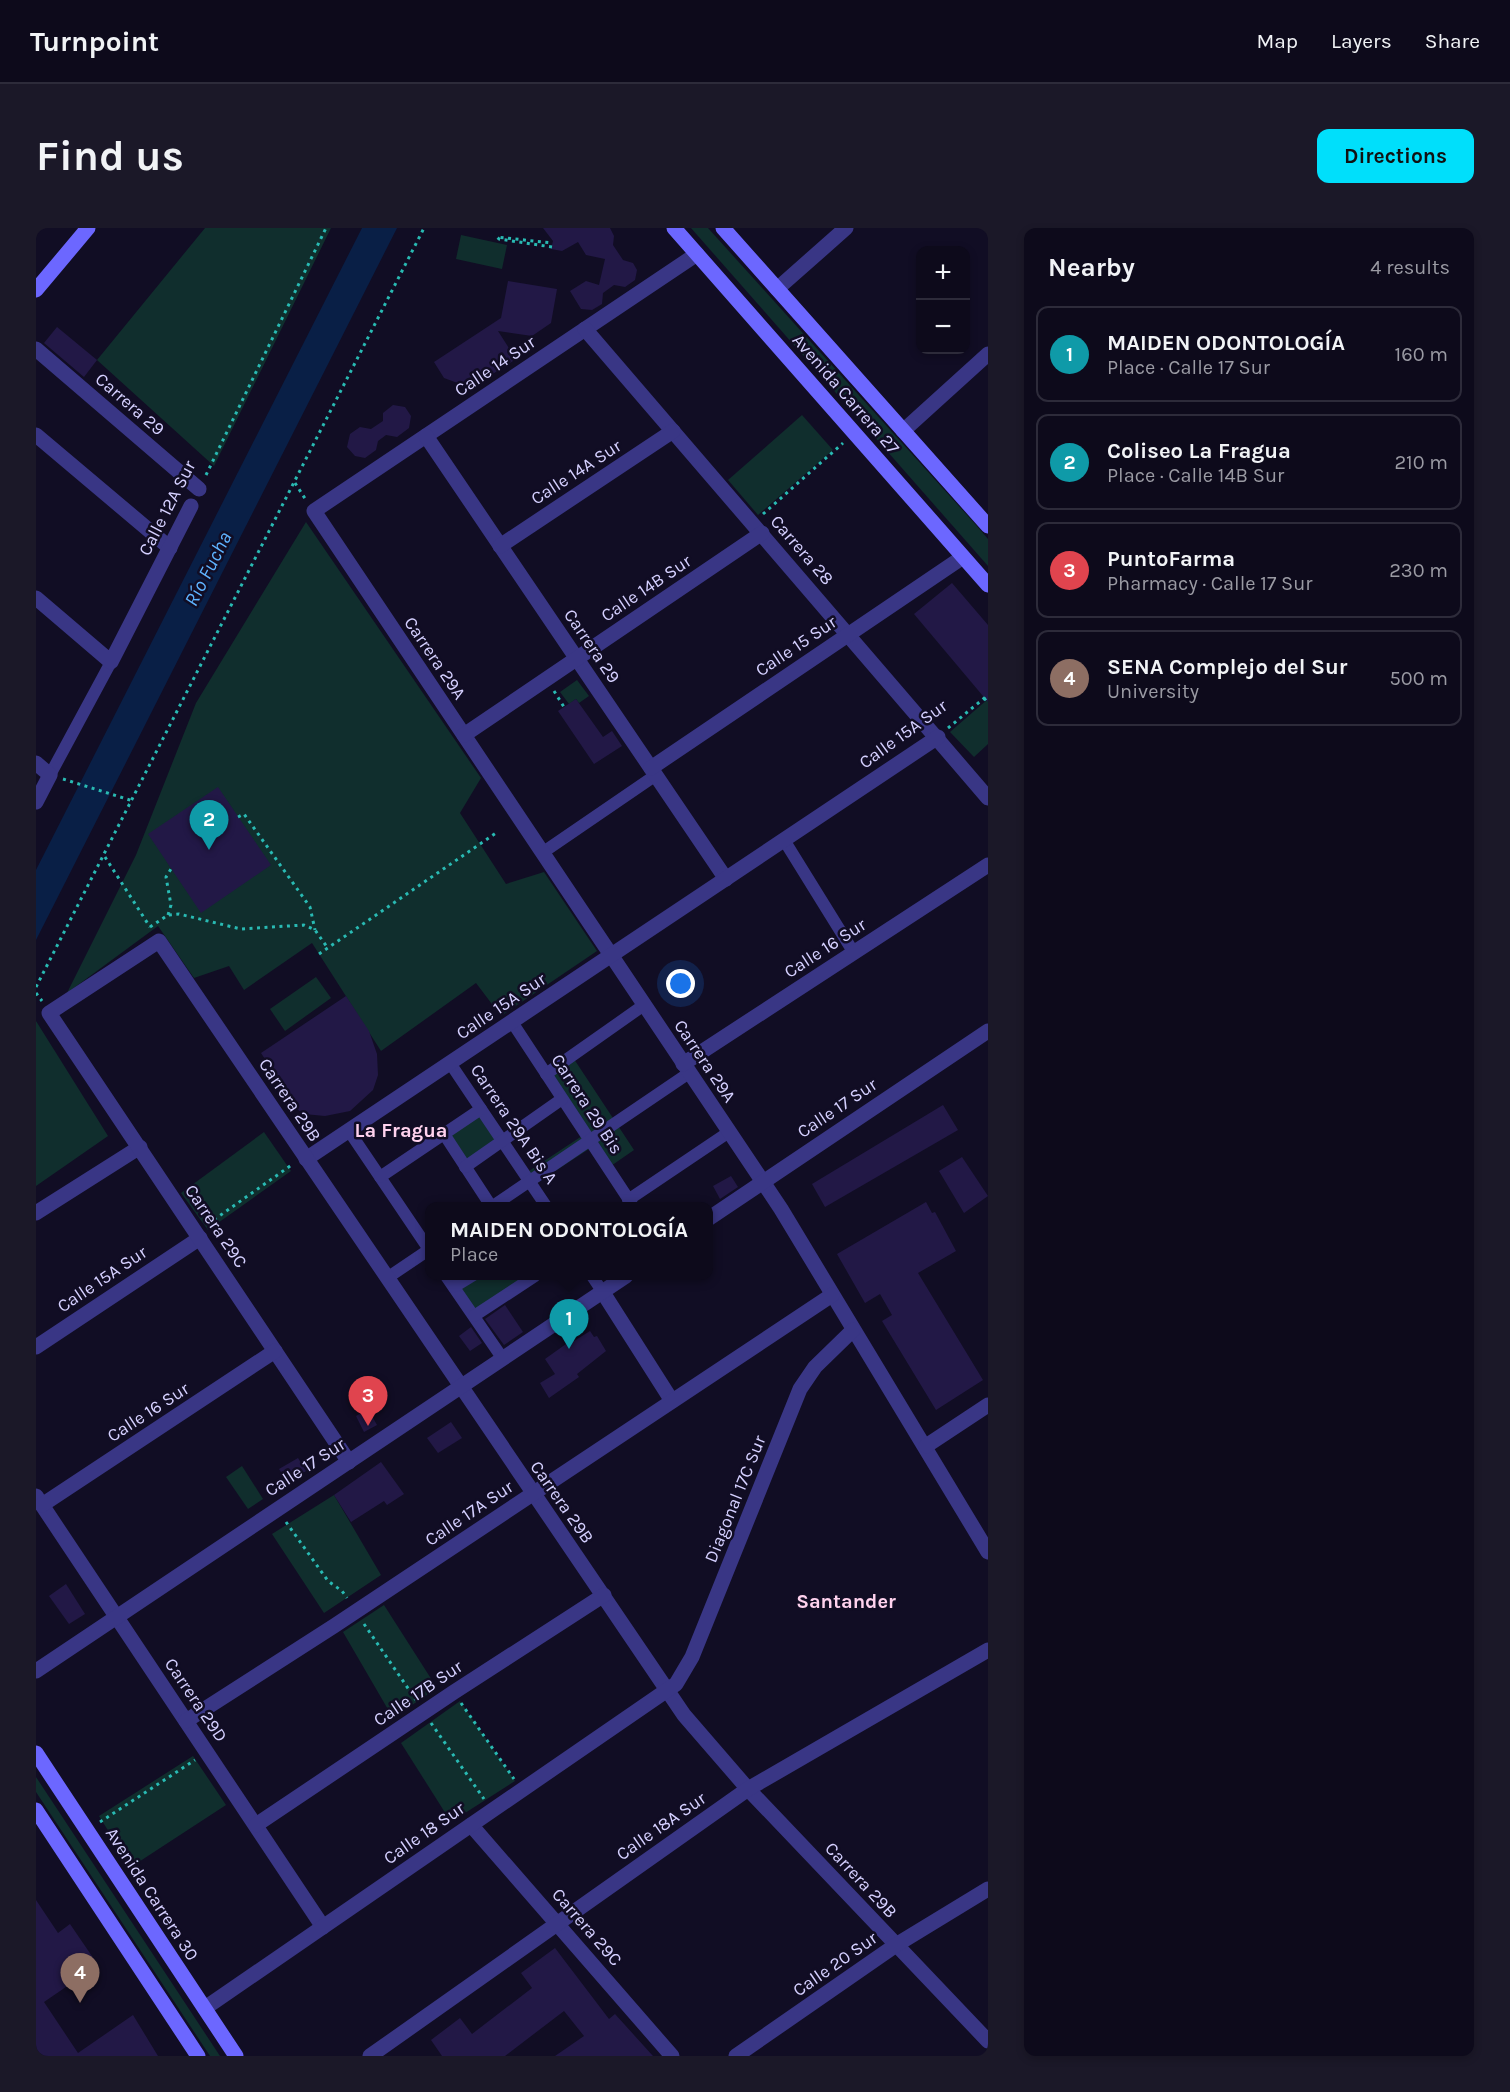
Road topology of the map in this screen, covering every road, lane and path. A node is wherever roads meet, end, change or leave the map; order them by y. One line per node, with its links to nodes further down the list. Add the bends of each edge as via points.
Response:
1 (88, 228): 10 (main road)
2 (326, 228): 20 (path, Calle 12A Sur)
3 (424, 228): 19 (path)
4 (675, 228): 8 (main road, Avenida Carrera 27)
5 (723, 228): 9 (main road, Avenida Carrera 27)
6 (846, 228): 9 (street)
7 (552, 245): 7 (path, via 497,237 499,239)
8 (697, 254): 11 (street, Calle 14 Sur); 16 (main road, Avenida Carrera 27)
9 (777, 289): 15 (main road, Avenida Carrera 27)
10 (36, 290)
11 (585, 329): 14 (street, Carrera 28); 18 (street, Calle 14 Sur)
12 (36, 349): 20 (street, Carrera 29)
13 (988, 354): 15 (street)
14 (674, 431): 24 (street, Carrera 28); 25 (street, Calle 14A Sur)
15 (903, 431): 23 (main road, Avenida Carrera 27)
16 (855, 433): 24 (path); 27 (main road, Avenida Carrera 27)
17 (36, 435): 26 (street)
18 (426, 436): 22 (street, Calle 14 Sur); 25 (street, Carrera 29)
19 (294, 483): 22 (path); 45 (path)
20 (199, 489)
21 (191, 506): 26 (street, Calle 12A Sur)
22 (314, 511): 38 (street, Carrera 29A)
23 (988, 526)
24 (758, 529): 30 (street, Carrera 28); 31 (street, Calle 14B Sur)
25 (500, 546): 31 (street, Carrera 29)
26 (170, 548): 32 (street, Calle 12A Sur)
27 (963, 557): 28 (main road, Avenida Carrera 27); 30 (street, Calle 15 Sur)
28 (988, 585)
29 (36, 598): 32 (street)
30 (849, 634): 39 (street, Carrera 28); 41 (street, Calle 15 Sur)
31 (577, 658): 38 (street, Calle 14B Sur); 41 (street, Carrera 29)
32 (111, 662): 42 (street, Calle 12A Sur)
33 (553, 689): 37 (path)
34 (988, 695): 35 (path, Calle 15A Sur)
35 (984, 698): 36 (path); 39 (path, Calle 15A Sur)
36 (988, 703)
37 (564, 707)
38 (464, 735): 50 (street, Carrera 29A)
39 (938, 737): 44 (street, Carrera 28); 49 (street, Calle 15A Sur)
40 (36, 763): 42 (street)
41 (653, 772): 50 (street, Calle 15 Sur); 54 (street, Carrera 29)
42 (50, 775): 46 (street, Calle 12A Sur)
43 (79, 784): 45 (path)
44 (988, 798)
45 (133, 801): 51 (path)
46 (36, 802)
47 (238, 817): 57 (path, via 244,814 310,907)
48 (496, 833): 59 (path)
49 (784, 840): 54 (street, Calle 15A Sur); 60 (street)
50 (542, 853): 62 (street, Carrera 29A)
51 (104, 856): 56 (path); 63 (path)
52 (988, 865): 60 (street, Calle 16 Sur)
53 (171, 869): 55 (path, via 166,877 171,905)
54 (726, 879): 62 (street, Calle 15A Sur)
55 (168, 915): 56 (path); 57 (path, via 190,915 241,929 296,925)
56 (150, 927): 58 (path)
57 (315, 930): 59 (path)
58 (159, 941): 77 (street, Carrera 29C, via 49,1013); 78 (street, Carrera 29B)
59 (327, 948): 61 (path)
60 (854, 953): 68 (street, Calle 16 Sur)
61 (319, 954)
62 (611, 956): 64 (street, Carrera 29A); 65 (street, Calle 15A Sur)
63 (36, 987)
64 (644, 1005): 68 (street, Carrera 29A); 69 (street)
65 (512, 1022): 67 (street, Calle 15A Sur); 69 (street, Carrera 29 Bis)
66 (988, 1031): 82 (street, Calle 17 Sur)
67 (450, 1063): 71 (street, Carrera 29A Bis A); 72 (street, Calle 15A Sur)
68 (686, 1068): 73 (street, Carrera 29A); 75 (street, Calle 16 Sur)
69 (546, 1074): 70 (street, Carrera 29 Bis)
70 (562, 1099): 75 (street, Carrera 29 Bis); 76 (street)
71 (481, 1108): 74 (street); 76 (street, Carrera 29A Bis A)
72 (349, 1131): 78 (street, Calle 15A Sur); 80 (street)
73 (729, 1132): 82 (street, Carrera 29A); 87 (street)
74 (444, 1134): 79 (street); 80 (street)
75 (590, 1140): 81 (street, Calle 16 Sur); 86 (street, Carrera 29 Bis)
76 (502, 1141): 79 (street); 81 (street, Carrera 29A Bis A)
77 (140, 1147): 88 (street); 90 (street, Carrera 29C)
78 (306, 1159): 90 (path, via 288,1166 205,1227); 93 (street, Carrera 29B)
79 (465, 1167): 83 (street)
80 (380, 1178): 91 (street)
81 (529, 1181): 84 (street, Calle 16 Sur); 85 (street, Carrera 29A Bis A)
82 (763, 1182): 89 (street, Calle 17 Sur); 101 (street, Carrera 29A)
83 (489, 1202)
84 (498, 1202)
85 (543, 1202)
86 (630, 1202)
87 (632, 1202)
88 (36, 1213)
89 (713, 1216)
90 (200, 1238): 104 (street, Calle 15A Sur); 105 (street, Carrera 29C)
91 (425, 1244)
92 (425, 1253): 93 (street)
93 (387, 1278): 107 (street, Carrera 29B)
94 (449, 1280): 99 (street)
95 (464, 1280): 99 (street)
96 (528, 1280): 102 (street)
97 (595, 1280): 100 (street)
98 (619, 1280): 100 (street, Calle 17 Sur)
99 (454, 1287): 102 (street)
100 (603, 1291): 106 (street, Calle 17 Sur); 108 (street)
101 (832, 1295): 103 (street, Carrera 29A); 108 (street, Calle 17A Sur)
102 (474, 1316): 106 (street)
103 (853, 1330): 110 (street, Carrera 29A); 121 (street, Diagonal 17C Sur, via 815,1367 800,1389 685,1672)
104 (36, 1347)
105 (275, 1351): 111 (street, Carrera 29C); 113 (street, Calle 16 Sur)
106 (503, 1359): 107 (street, Calle 17 Sur)
107 (461, 1388): 111 (street, Calle 17 Sur); 112 (street, Carrera 29B)
108 (672, 1401): 112 (street, Calle 17A Sur)
109 (988, 1405): 110 (street)
110 (926, 1446): 115 (street, Carrera 29A)
111 (349, 1462): 118 (street, Calle 17 Sur)
112 (533, 1494): 116 (street, Carrera 29B); 117 (street, Calle 17A Sur)
113 (39, 1500): 118 (street, Carrera 29D)
114 (284, 1519): 117 (path, via 328,1581 342,1591)
115 (988, 1552)
116 (603, 1595): 121 (street, Carrera 29B); 122 (street, Calle 17B Sur)
117 (356, 1611): 123 (path); 124 (street, Calle 17A Sur)
118 (117, 1616): 120 (street, Calle 17 Sur); 124 (street, Carrera 29D)
119 (988, 1650): 127 (street, Calle 18A Sur)
120 (36, 1671)
121 (666, 1691): 127 (street, Carrera 29B); 128 (street, Calle 18 Sur)
122 (454, 1692): 123 (street, Calle 17B Sur); 128 (path)
123 (424, 1712): 130 (path); 132 (street, Calle 17B Sur)
124 (186, 1721): 132 (street, Carrera 29D)
125 (36, 1753): 138 (main road, Avenida Carrera 30)
126 (198, 1759): 131 (path)
127 (748, 1789): 135 (street, Calle 18A Sur); 137 (street, Carrera 29B)
128 (522, 1790): 130 (street, Calle 18 Sur)
129 (36, 1810): 140 (main road)
130 (492, 1810): 133 (street, Calle 18 Sur)
131 (96, 1825)
132 (255, 1825): 136 (street, Carrera 29D)
133 (471, 1825): 135 (street, Carrera 29C); 136 (street, Calle 18 Sur)
134 (988, 1889): 137 (street, Calle 20 Sur)
135 (557, 1922): 142 (street, Calle 18A Sur); 143 (street, Carrera 29C)
136 (323, 1927): 138 (street, Calle 18 Sur)
137 (896, 1945): 139 (street, Carrera 29B); 144 (street, Calle 20 Sur)
138 (205, 2008): 141 (main road, Avenida Carrera 30)
139 (988, 2041)
140 (198, 2056)
141 (236, 2056)
142 (370, 2056)
143 (672, 2056)
144 (736, 2056)

